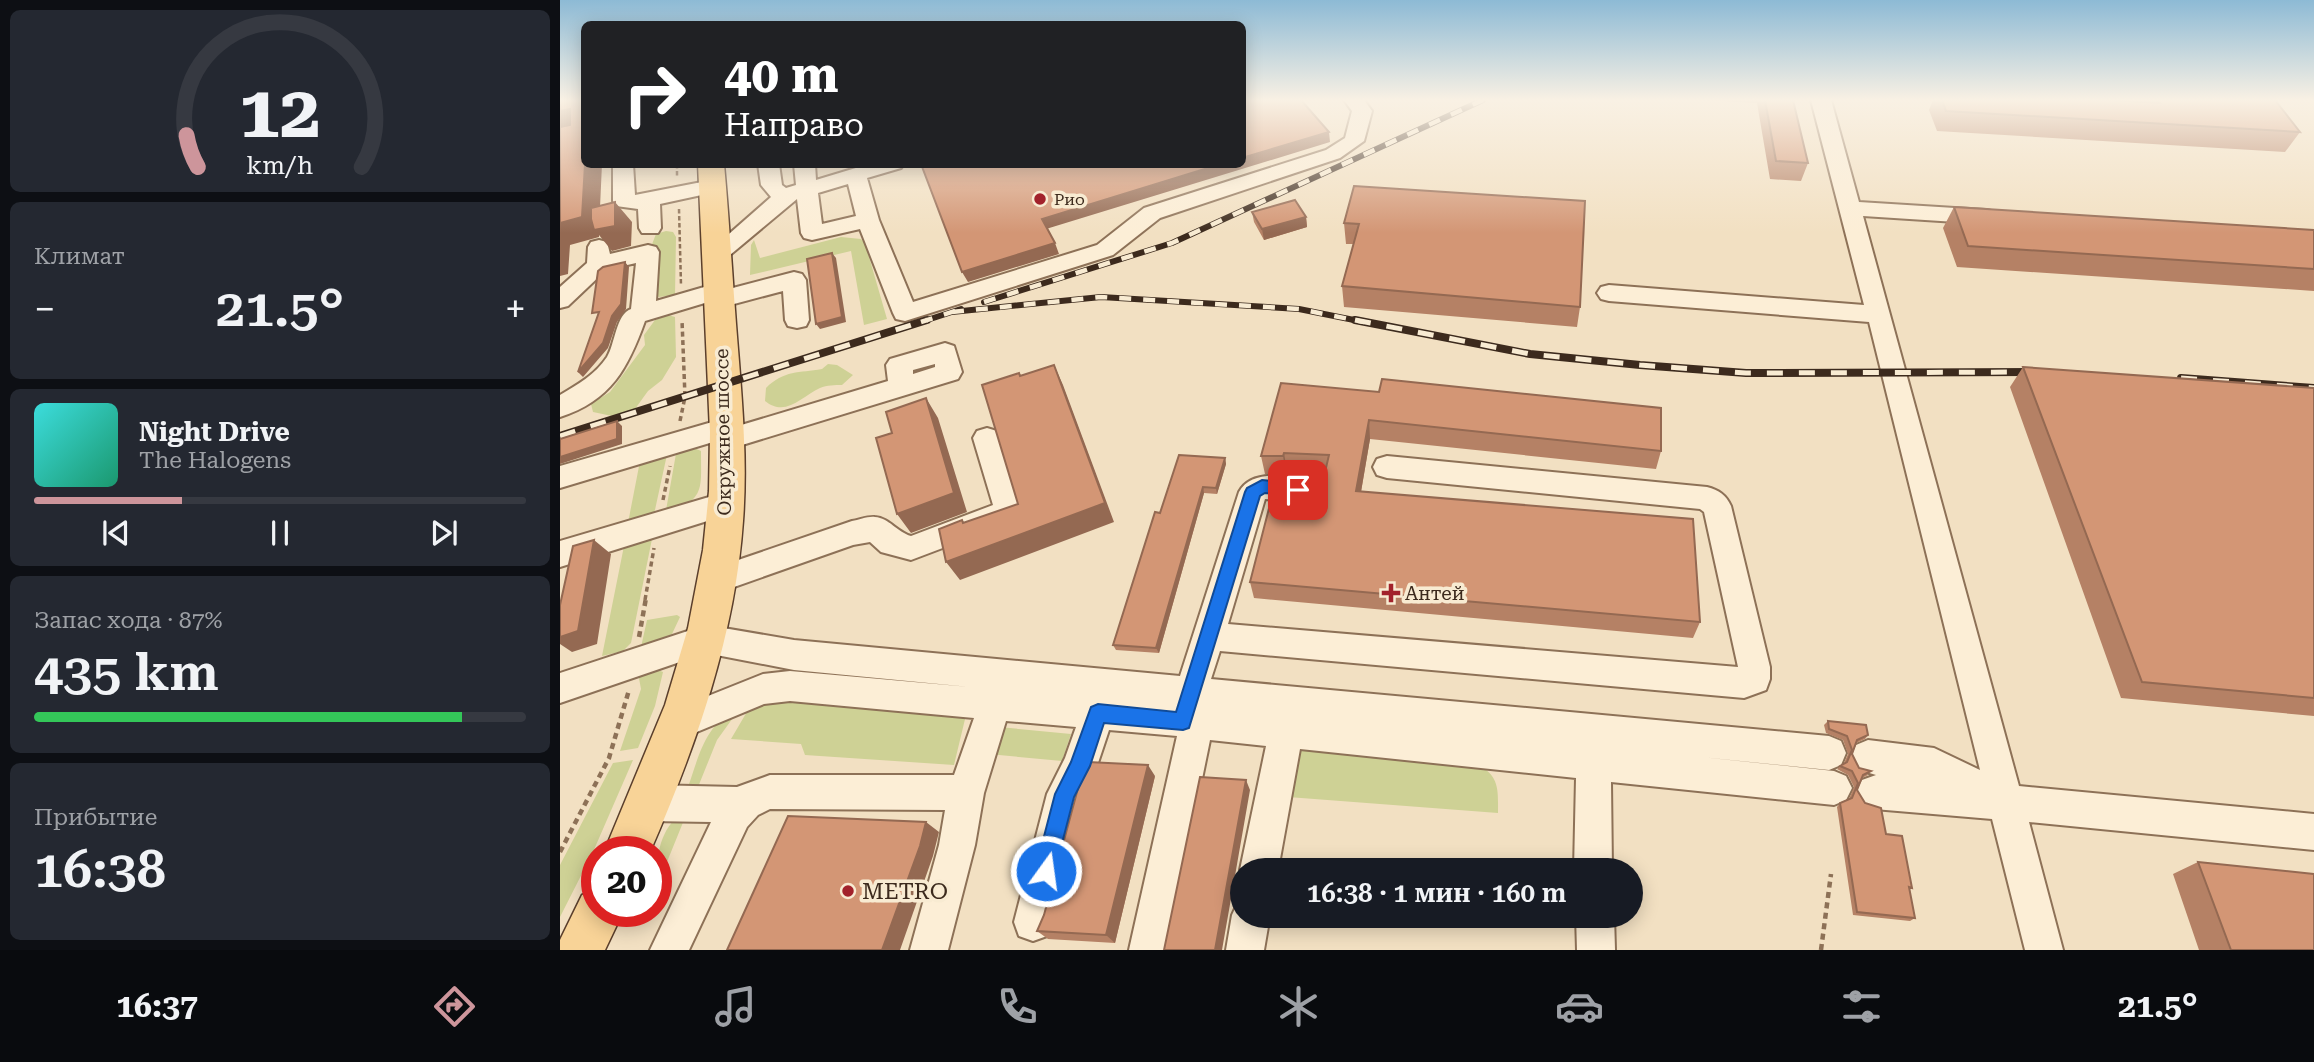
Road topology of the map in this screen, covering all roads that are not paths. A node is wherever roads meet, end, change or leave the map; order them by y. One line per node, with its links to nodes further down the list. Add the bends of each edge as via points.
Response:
1 (1349, 144): 13 (lane, via 1333,154 1152,213 1105,250 905,313)
2 (1833, 144): 11 (lane)
3 (622, 168): 10 (lane, via 624,201)
4 (769, 168): 9 (lane, via 772,190)
5 (880, 168): 8 (lane)
6 (806, 171): 8 (lane); 9 (lane); 13 (lane, via 812,233)
7 (711, 175): 10 (lane); 15 (main road, Окружное шоссе)
8 (856, 175): 13 (lane)
9 (786, 195): 15 (lane)
10 (649, 199): 14 (lane)
11 (1850, 208): 12 (lane); 20 (lane)
12 (2014, 219)
13 (868, 220)
14 (650, 228)
15 (716, 255): 17 (main road, Окружное шоссе)
16 (1609, 293): 20 (lane)
17 (718, 295): 19 (lane); 21 (lane, via 794,280); 24 (main road, Окружное шоссе)
18 (560, 300): 19 (lane, via 599,256 648,252)
19 (643, 312): 23 (lane, via 631,322 619,359 599,384)
20 (1879, 314): 46 (lane)
21 (797, 320)
22 (902, 386): 24 (lane)
23 (560, 407)
24 (726, 434): 27 (lane); 29 (main road, Окружное шоссе)
25 (987, 438): 31 (lane, via 1009,511 911,548 891,543 875,529 852,533)
26 (1387, 467): 32 (lane, via 1714,501 1754,679 1744,683)
27 (560, 477)
28 (1298, 490): 32 (lane, via 1262,487 1253,492)
29 (726, 504): 30 (lane); 31 (main road, Окружное шоссе)
30 (560, 554)
31 (718, 580): 33 (main road, Окружное шоссе)
32 (1209, 636): 36 (lane)
33 (706, 639): 34 (lane); 36 (lane); 38 (main road, Окружное шоссе)
34 (560, 688)
35 (995, 704): 37 (lane); 38 (lane, via 790,686 763,689); 45 (lane)
36 (1190, 712): 37 (lane); 39 (lane); 40 (lane); 60 (lane)
37 (1098, 713): 53 (lane, via 1065,794)
38 (680, 723): 47 (main road, Окружное шоссе)
39 (1286, 732): 42 (lane); 51 (lane)
40 (1829, 753)
41 (1868, 757): 46 (lane, via 1934,765)
42 (1594, 764): 43 (lane); 52 (lane)
43 (1834, 788)
44 (1874, 792): 46 (lane)
45 (966, 793): 48 (lane, via 770,792); 59 (lane)
46 (2005, 802): 49 (lane); 63 (lane)
47 (649, 803): 48 (lane); 50 (main road, Окружное шоссе)
48 (741, 805): 58 (lane)
49 (2314, 832)
50 (634, 836)
51 (1261, 858)
52 (1593, 858)
53 (1034, 922)
54 (592, 927): 57 (main road)
55 (1249, 928): 61 (lane)
56 (1595, 928): 62 (lane)
57 (580, 950)
58 (669, 950)
59 (929, 950)
60 (1148, 950)
61 (1245, 950)
62 (1596, 950)
63 (2044, 950)

